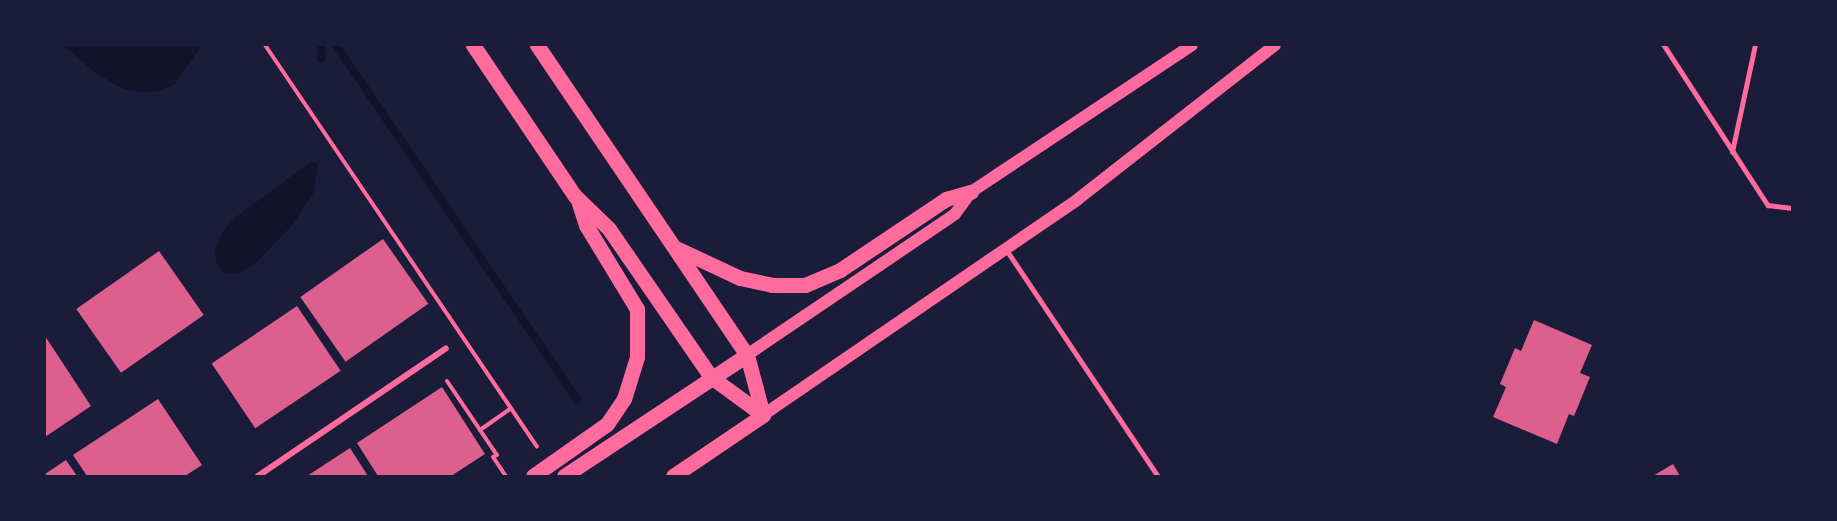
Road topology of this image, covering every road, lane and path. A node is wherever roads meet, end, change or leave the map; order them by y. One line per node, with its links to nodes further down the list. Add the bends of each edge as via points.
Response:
1 (265, 45): 18 (path)
2 (473, 45): 10 (main road)
3 (537, 45): 12 (main road)
4 (1191, 45): 9 (main road)
5 (1275, 45): 13 (main road, via 1078,199)
6 (1664, 45): 8 (lane)
7 (1755, 45): 8 (lane)
8 (1732, 152): 11 (lane, via 1768,205)
9 (972, 192): 12 (main road, via 946,199 840,270 805,285 772,285 740,278); 15 (main road, via 955,214)
10 (575, 196): 16 (main road, via 609,229); 24 (main road, via 586,225 637,309 637,357 624,399 608,424)
11 (1792, 208)
12 (676, 249): 15 (main road)
13 (1006, 249): 19 (main road); 27 (lane)
14 (446, 348): 22 (street)
15 (747, 355): 16 (main road); 19 (main road)
16 (711, 377): 19 (main road); 25 (main road)
17 (447, 381): 20 (path)
18 (511, 408): 20 (path); 21 (path)
19 (763, 416): 26 (main road)
20 (480, 430): 23 (path)
21 (537, 448)
22 (258, 476)
23 (506, 476)
24 (533, 476)
25 (564, 476)
26 (673, 476)
27 (1158, 476)

